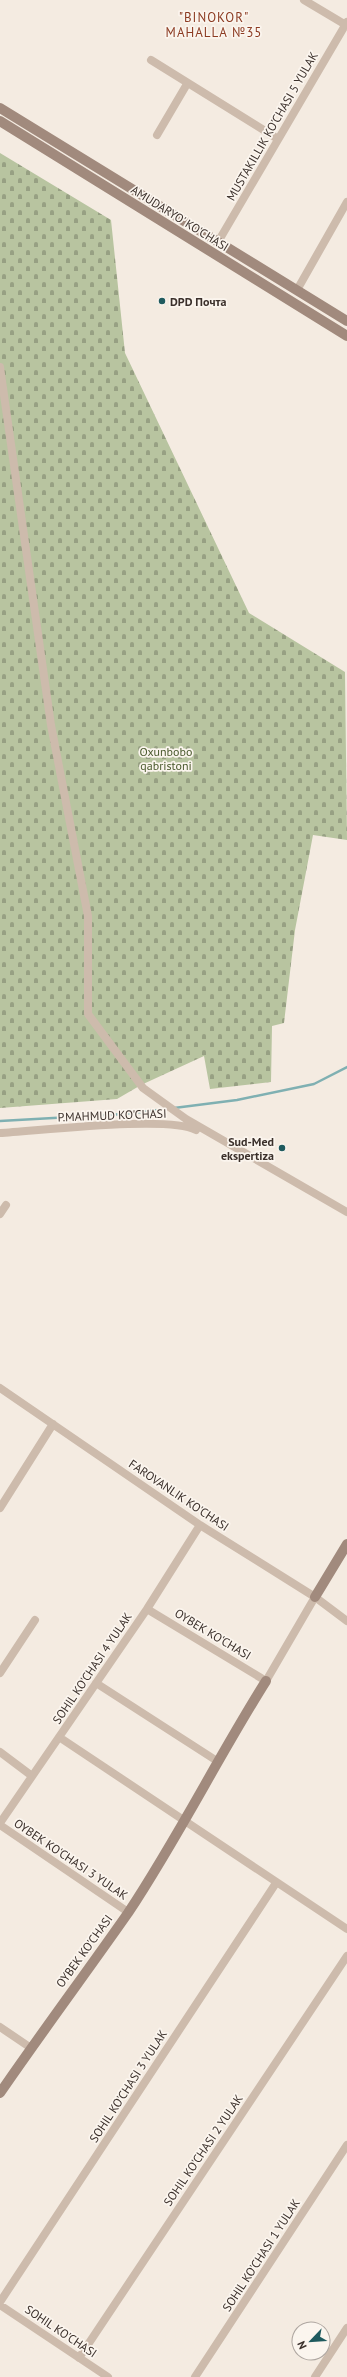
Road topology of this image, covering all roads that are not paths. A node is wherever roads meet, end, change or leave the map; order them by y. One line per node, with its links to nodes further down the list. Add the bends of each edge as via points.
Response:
1 (304, 0): 2 (street)
2 (346, 24): 8 (street, MUSTAKILLIK KO'CHASI 5 YULAK)
3 (151, 60): 4 (street)
4 (187, 84): 7 (street); 8 (street)
5 (0, 108): 10 (street)
6 (0, 121): 13 (street, AMUDARYO' KO'CHASI)
7 (157, 135)
8 (278, 139): 10 (street, MUSTAKILLIK KO'CHASI 5 YULAK)
9 (347, 202): 11 (street)
10 (218, 242): 11 (street)
11 (297, 290): 12 (street)
12 (347, 321)
13 (347, 336)
14 (0, 367): 17 (street, P.MAHMUD KO'CHASI, via 51,725 88,916 88,1014 143,1088 186,1119)
15 (0, 1133): 17 (street, P.MAHMUD KO'CHASI, via 150,1124 189,1126)
16 (6, 1205): 18 (street)
17 (347, 1212)
18 (0, 1214)
19 (0, 1388): 20 (street, FAROVANLIK KO'CHASI)
20 (53, 1424): 21 (street); 22 (street, FAROVANLIK KO'CHASI)
21 (0, 1508)
22 (200, 1525): 24 (street, FAROVANLIK KO'CHASI); 25 (street, SOHIL KO'CHASI 4 YULAK)
23 (347, 1544): 24 (street)
24 (315, 1597): 27 (street, FAROVANLIK KO'CHASI); 29 (street, OYBEK KO'CHASI)
25 (147, 1609): 29 (street, OYBEK KO'CHASI); 30 (street, SOHIL KO'CHASI 4 YULAK)
26 (35, 1620): 28 (street)
27 (347, 1620)
28 (0, 1673)
29 (266, 1681): 33 (street, OYBEK KO'CHASI)
30 (96, 1683): 31 (street, SOHIL KO'CHASI 4 YULAK); 33 (street)
31 (59, 1737): 34 (street, SOHIL KO'CHASI 4 YULAK); 35 (street)
32 (0, 1752): 34 (street)
33 (217, 1761): 35 (street, OYBEK KO'CHASI)
34 (32, 1776): 36 (street, SOHIL KO'CHASI 4 YULAK)
35 (185, 1822): 37 (street); 38 (street, OYBEK KO'CHASI)
36 (0, 1824): 38 (street, OYBEK KO'CHASI 3 YULAK)
37 (276, 1882): 39 (street); 45 (street, SOHIL KO'CHASI 3 YULAK)
38 (128, 1912): 42 (street, OYBEK KO'CHASI)
39 (347, 1929)
40 (347, 1956): 47 (street, SOHIL KO'CHASI 2 YULAK)
41 (0, 2026): 42 (street)
42 (31, 2048): 43 (street, OYBEK KO'CHASI)
43 (0, 2093)
44 (347, 2145): 49 (street, SOHIL KO'CHASI 1 YULAK)
45 (0, 2303): 47 (street, SOHIL KO'CHASI)
46 (346, 2332): 50 (street)
47 (79, 2358): 48 (street, SOHIL KO'CHASI)
48 (108, 2377)
49 (195, 2377)
50 (315, 2377)

